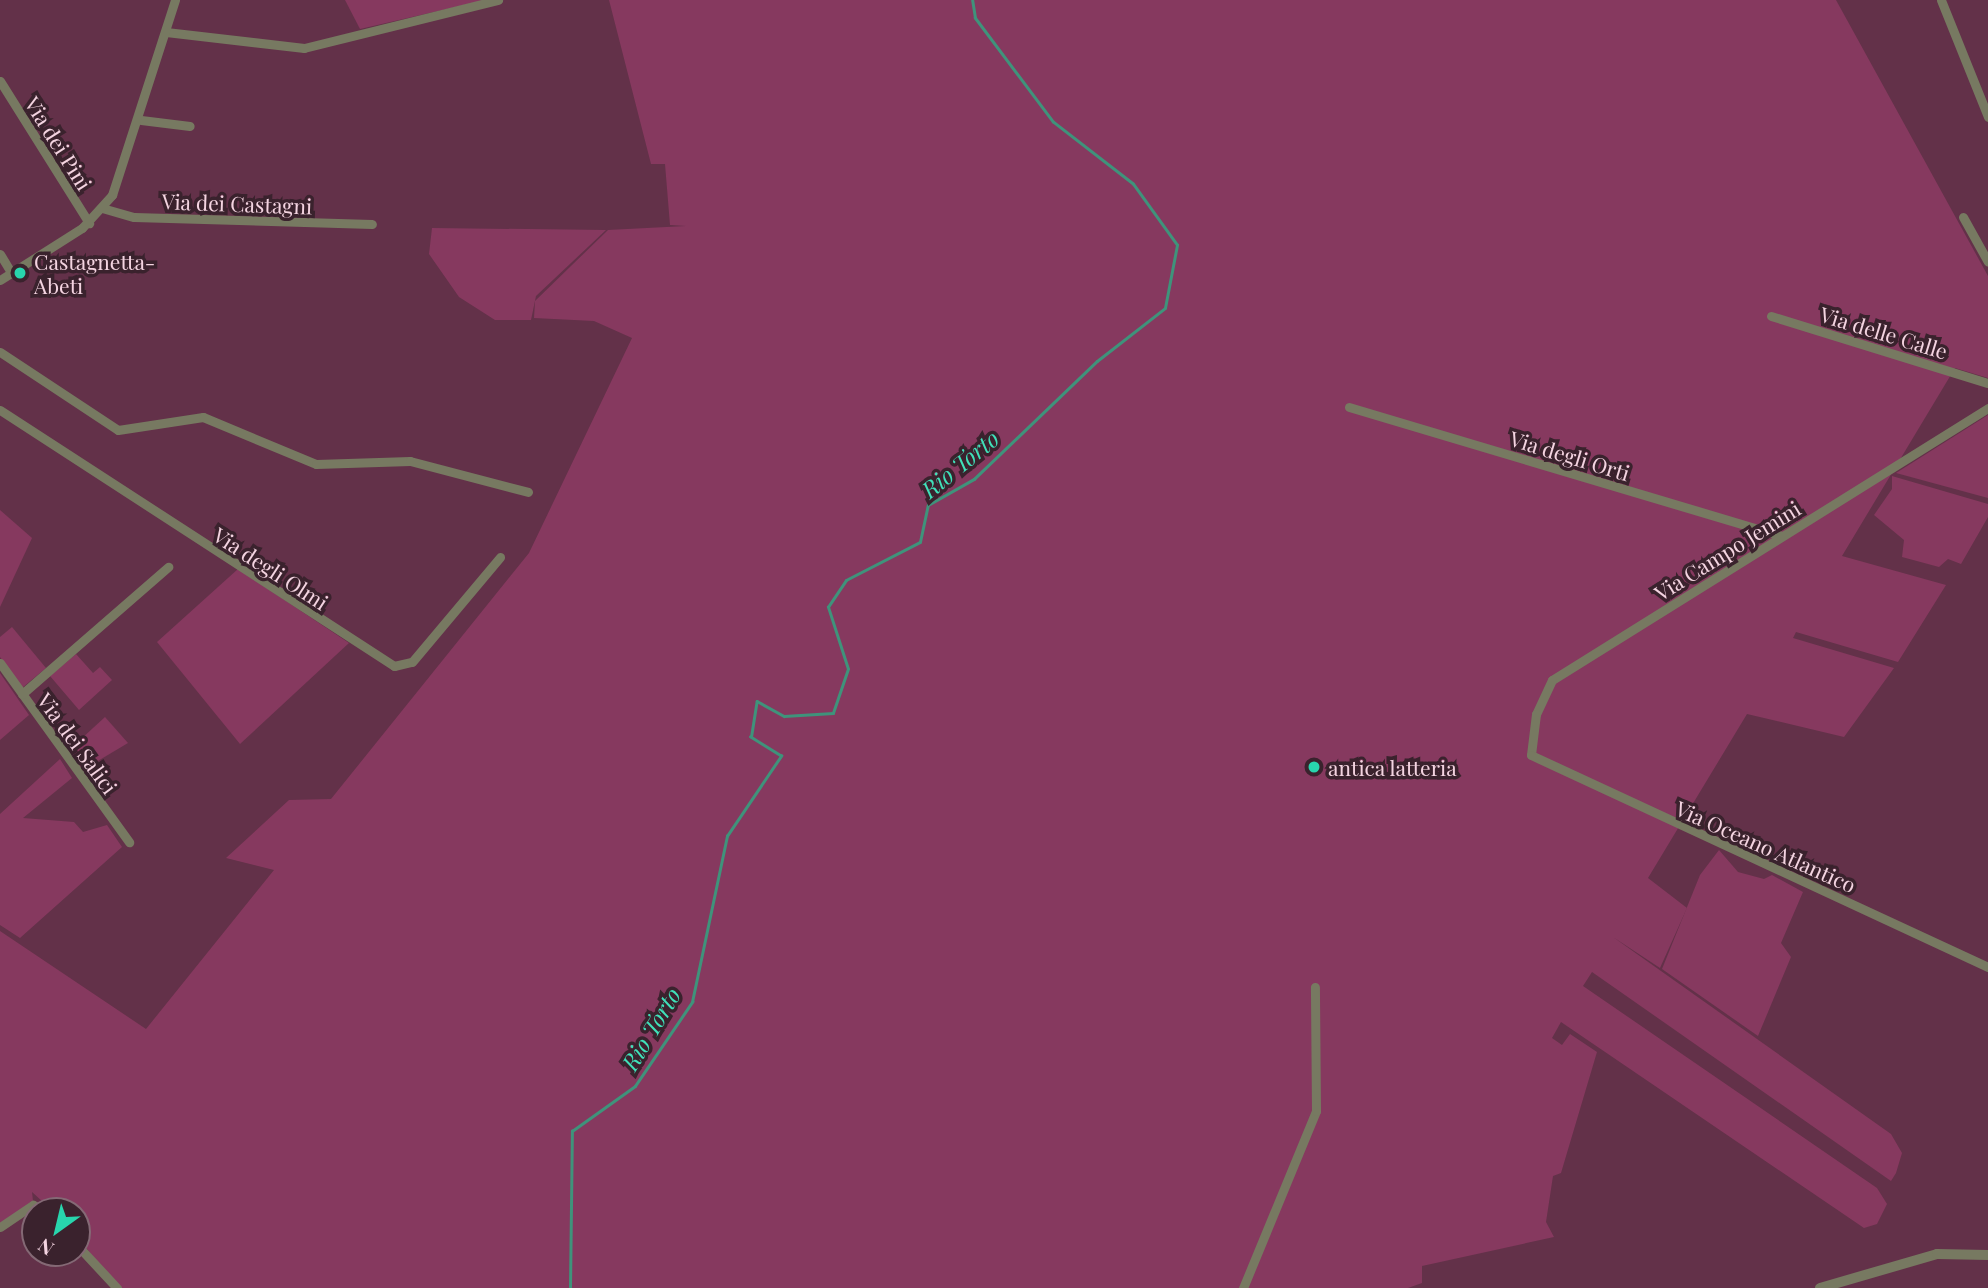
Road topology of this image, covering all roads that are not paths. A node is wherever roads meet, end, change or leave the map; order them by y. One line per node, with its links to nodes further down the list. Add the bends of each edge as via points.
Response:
1 (175, 0): 4 (street)
2 (498, 0): 4 (street, via 304,48)
3 (1941, 0): 6 (street)
4 (166, 32): 7 (street)
5 (0, 81): 11 (street, Via dei Pini)
6 (1988, 117)
7 (141, 120): 8 (street); 9 (street, via 122,175)
8 (190, 126)
9 (102, 208): 11 (street); 12 (street, Via dei Castagni, via 134,217)
10 (1963, 217): 14 (street)
11 (89, 223): 15 (street)
12 (372, 224)
13 (0, 254): 15 (street)
14 (1988, 262)
15 (12, 272): 16 (street)
16 (0, 280)
17 (1771, 316): 19 (street, Via delle Calle)
18 (0, 352): 23 (street, via 118,430 203,417 316,464 410,461)
19 (1988, 383)
20 (1349, 407): 24 (street, Via degli Orti)
21 (1988, 408): 24 (street, Via Campo Jemini)
22 (0, 410): 25 (street, Via degli Olmi, via 394,666 412,662)
23 (528, 492)
24 (1782, 536): 29 (street, Via Campo Jemini, via 1552,680 1538,707)
25 (500, 557)
26 (168, 567): 28 (street)
27 (0, 663): 28 (street, Via dei Salici)
28 (22, 694): 30 (street, Via dei Salici)
29 (1531, 755): 31 (street, Via Oceano Atlantico)
30 (129, 842)
31 (1988, 967)
32 (1315, 987): 38 (street, via 1314,1117)
33 (21, 1213): 34 (street)
34 (0, 1227)
35 (1988, 1255): 39 (street, via 1930,1255)
36 (91, 1260): 37 (street)
37 (117, 1288)
38 (1242, 1288)
39 (1820, 1288)

